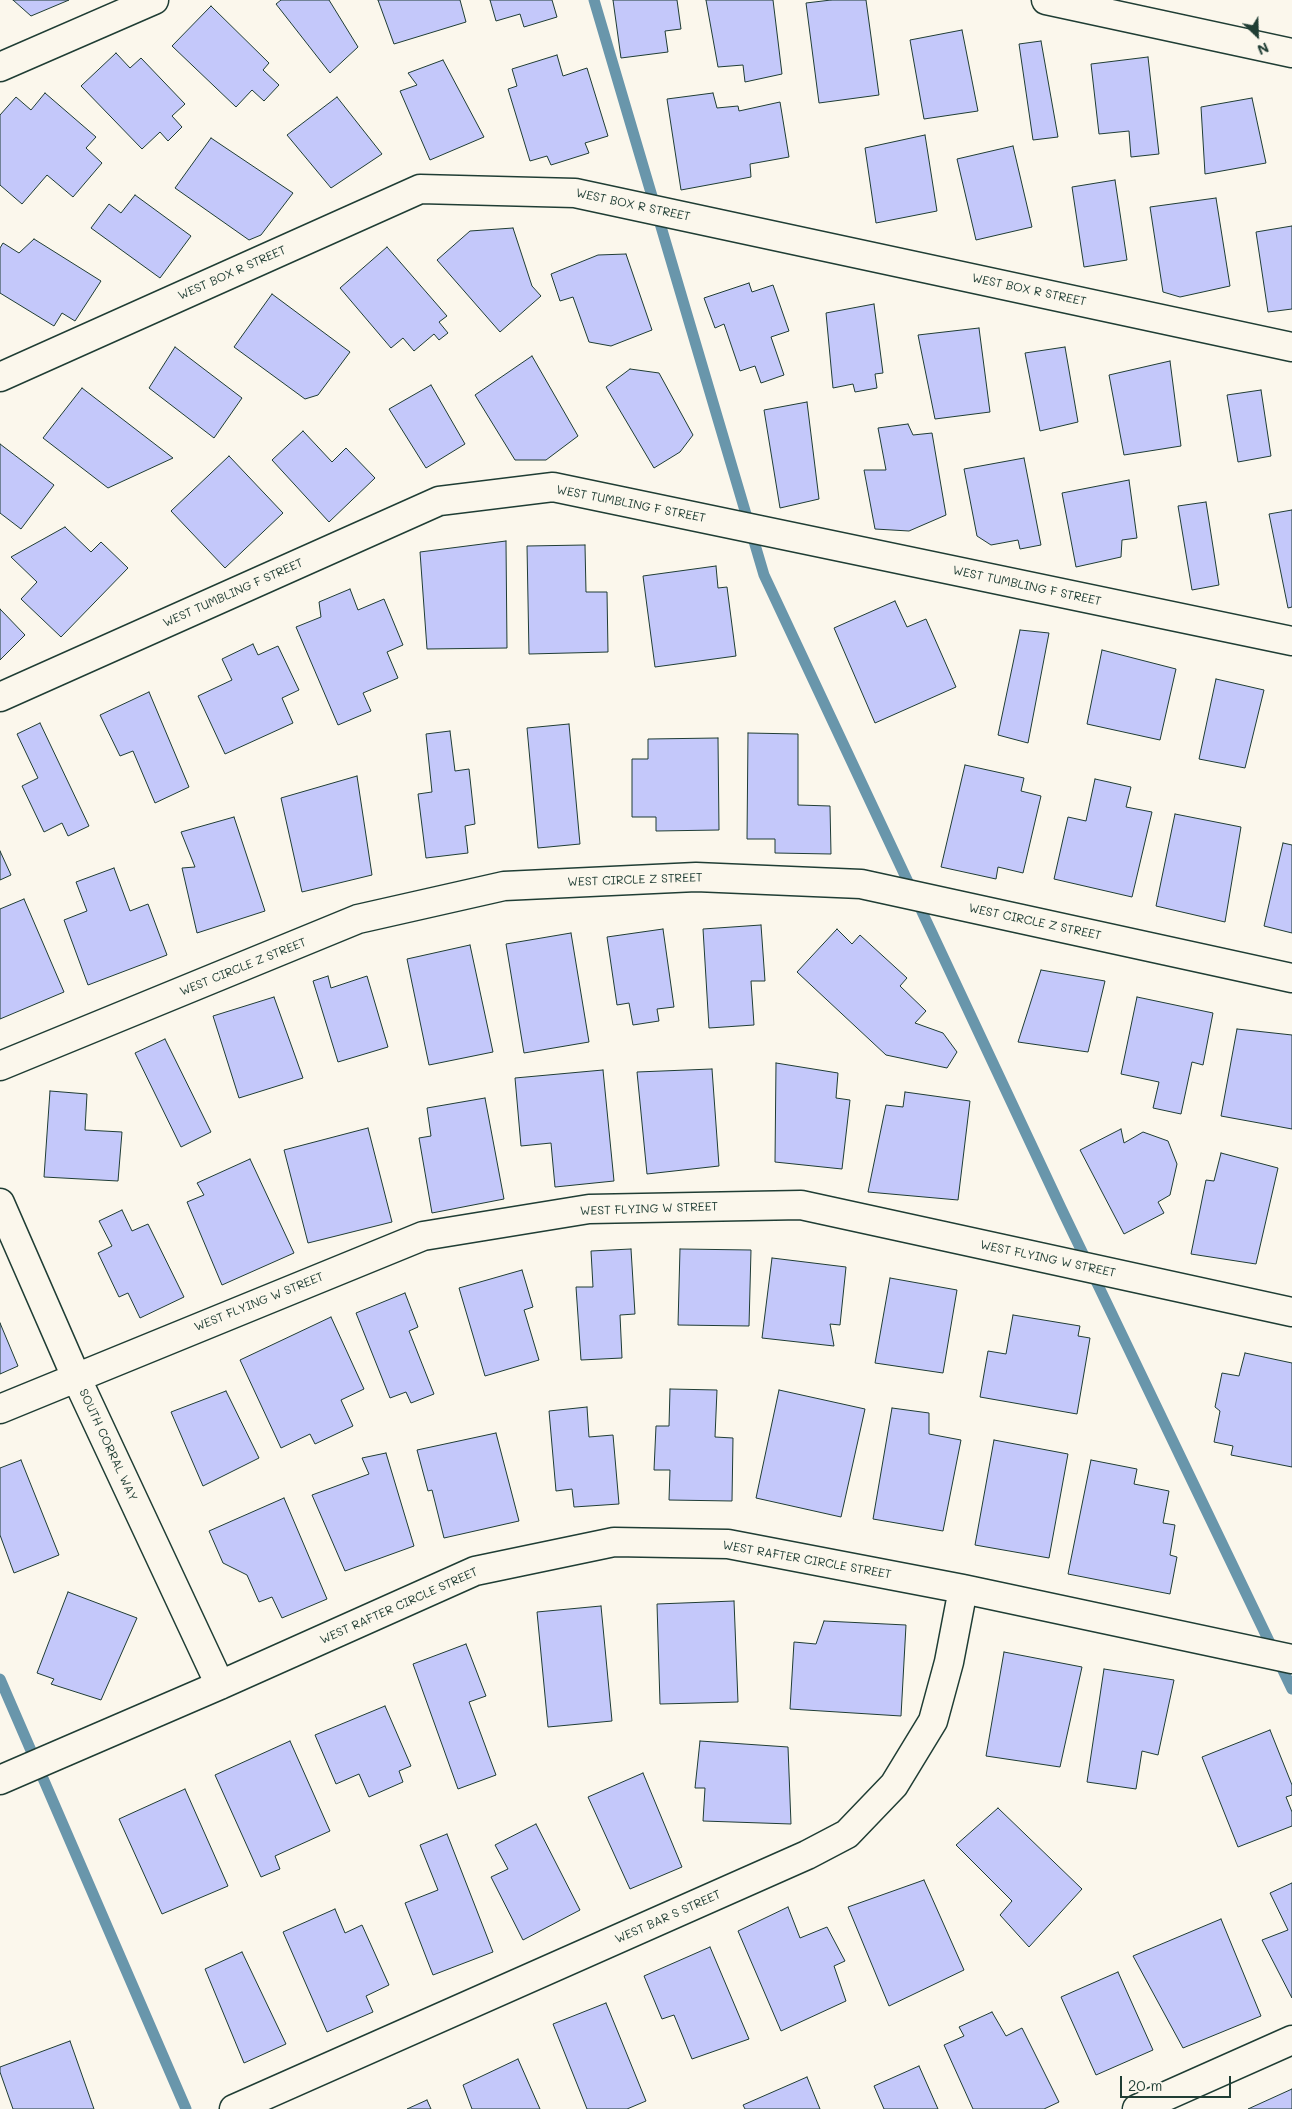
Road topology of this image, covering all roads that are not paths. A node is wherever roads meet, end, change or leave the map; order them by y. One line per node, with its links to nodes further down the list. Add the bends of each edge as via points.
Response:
1 (154, 0): 4 (street)
2 (1046, 0): 3 (street)
3 (1292, 54)
4 (0, 67)
5 (1292, 347): 6 (street, WEST BOX R STREET, via 575,192 420,189)
6 (0, 377)
7 (1292, 641): 8 (street, WEST TUMBLING F STREET, via 553,487 438,501)
8 (0, 697)
9 (1292, 978): 10 (street, WEST CIRCLE Z STREET, via 861,884 696,877 504,886 358,919)
10 (0, 1066)
11 (0, 1203): 13 (street, SOUTH CORRAL WAY)
12 (1292, 1312): 13 (street, WEST FLYING W STREET, via 800,1205 589,1208 423,1236)
13 (76, 1376): 14 (street, WEST FLYING W STREET); 17 (street, SOUTH CORRAL WAY)
14 (0, 1409)
15 (963, 1589): 16 (street, WEST RAFTER CIRCLE STREET); 17 (street, WEST RAFTER CIRCLE STREET, via 728,1544 614,1542 475,1571); 20 (street, WEST BAR S STREET, via 949,1662 933,1721 894,1784 847,1834 807,1855)
16 (1292, 1659)
17 (220, 1684): 18 (street, WEST RAFTER CIRCLE STREET)
18 (0, 1780)
19 (1292, 2040): 21 (street)
20 (234, 2109)
21 (1137, 2109)

